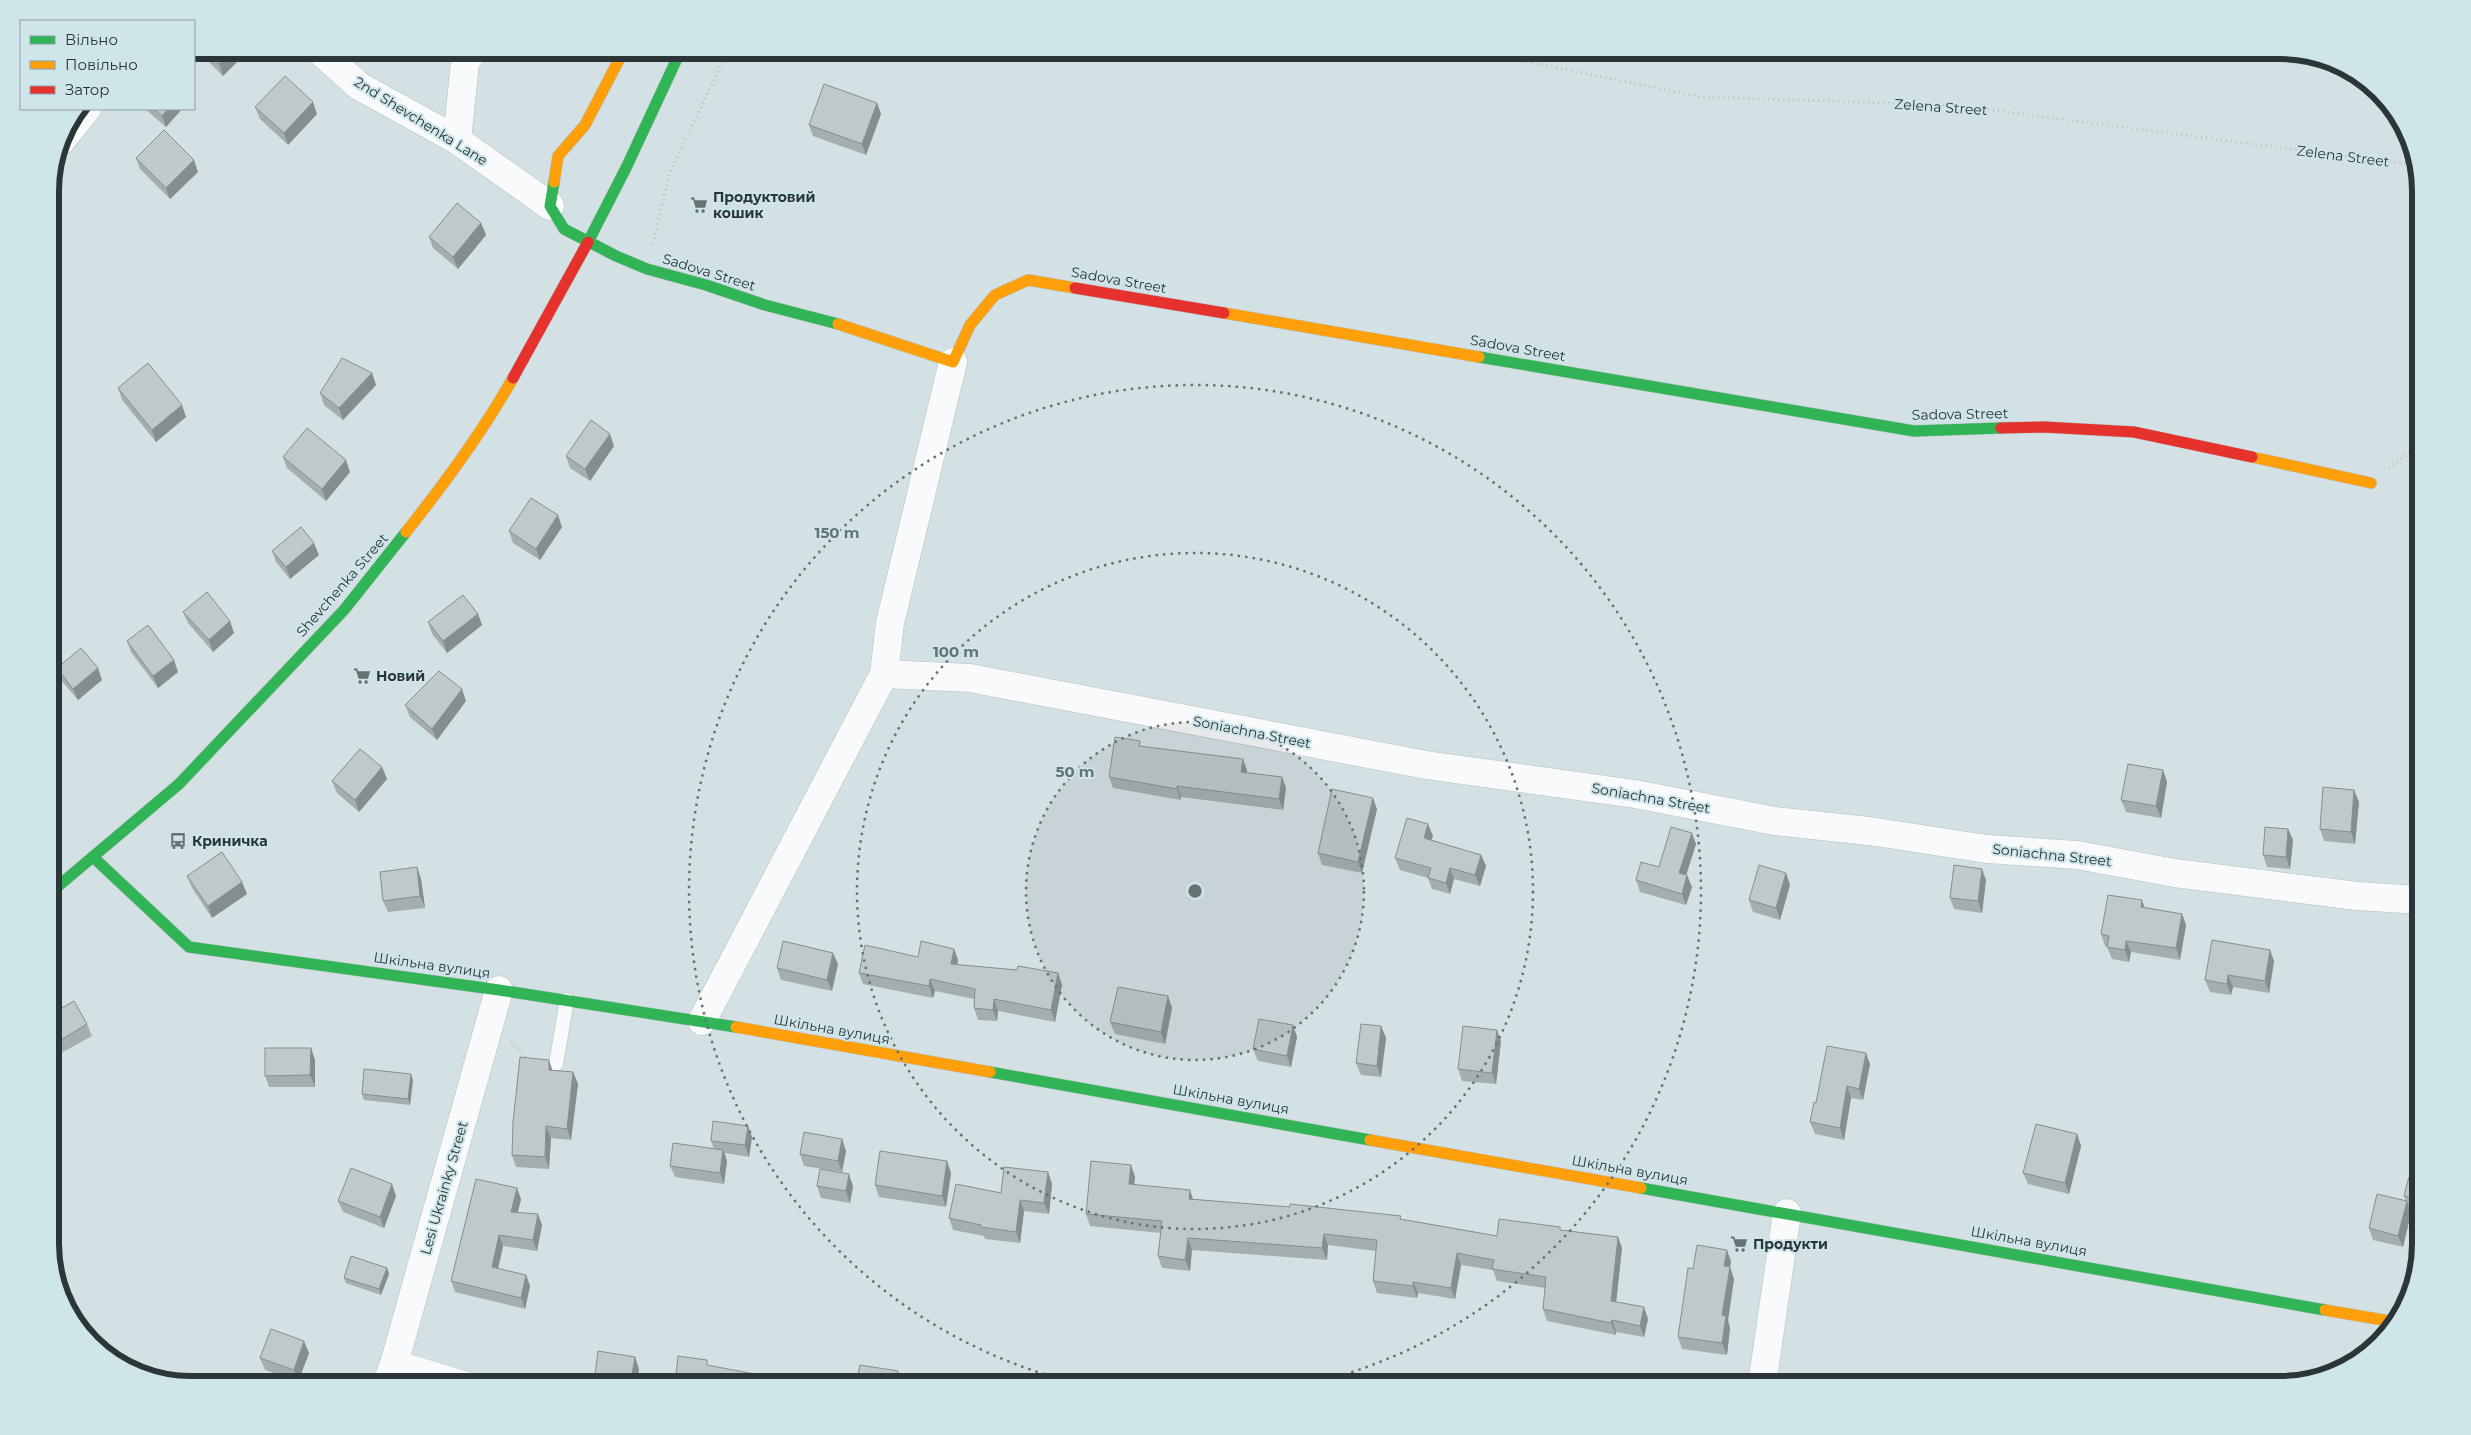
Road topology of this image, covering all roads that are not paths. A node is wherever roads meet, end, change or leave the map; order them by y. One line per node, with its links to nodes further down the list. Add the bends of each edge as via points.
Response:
1 (329, 59): 5 (street, 2nd Shevchenka Lane, via 359,86)
2 (467, 59): 5 (street)
3 (619, 59): 6 (street, via 585,125 558,156)
4 (677, 59): 7 (street, Shevchenka Street)
5 (457, 140): 6 (street, 2nd Shevchenka Lane)
6 (550, 206): 7 (street, Sadova Street, via 564,229)
7 (588, 242): 8 (street, Sadova Street, via 647,269 764,305 840,324); 11 (street, Shevchenka Street, via 492,415 438,492 344,610 179,784)
8 (953, 362): 9 (street, Sadova Street, via 970,326 995,295 1028,280 1914,431 2044,427 2134,432); 10 (street, via 890,623)
9 (2371, 483)
10 (884, 674): 13 (street, Soniachna Street, via 970,678 1426,765 1635,794 1775,821 1987,848 2076,855 2175,873 2357,896); 16 (street)
11 (93, 857): 12 (street, Shevchenka Street); 14 (street, Шкільна вулиця, via 189,947)
12 (59, 885)
13 (2412, 899)
14 (500, 990): 15 (street, Шкільна вулиця); 20 (street, Lesi Ukrainky Street)
15 (568, 1000): 16 (street, Шкільна вулиця); 17 (lane)
16 (702, 1021): 18 (street, Шкільна вулиця)
17 (556, 1064)
18 (1788, 1213): 19 (street, Шкільна вулиця); 22 (street)
19 (2388, 1321)
20 (390, 1374): 21 (street)
21 (403, 1376)
22 (1763, 1376)

